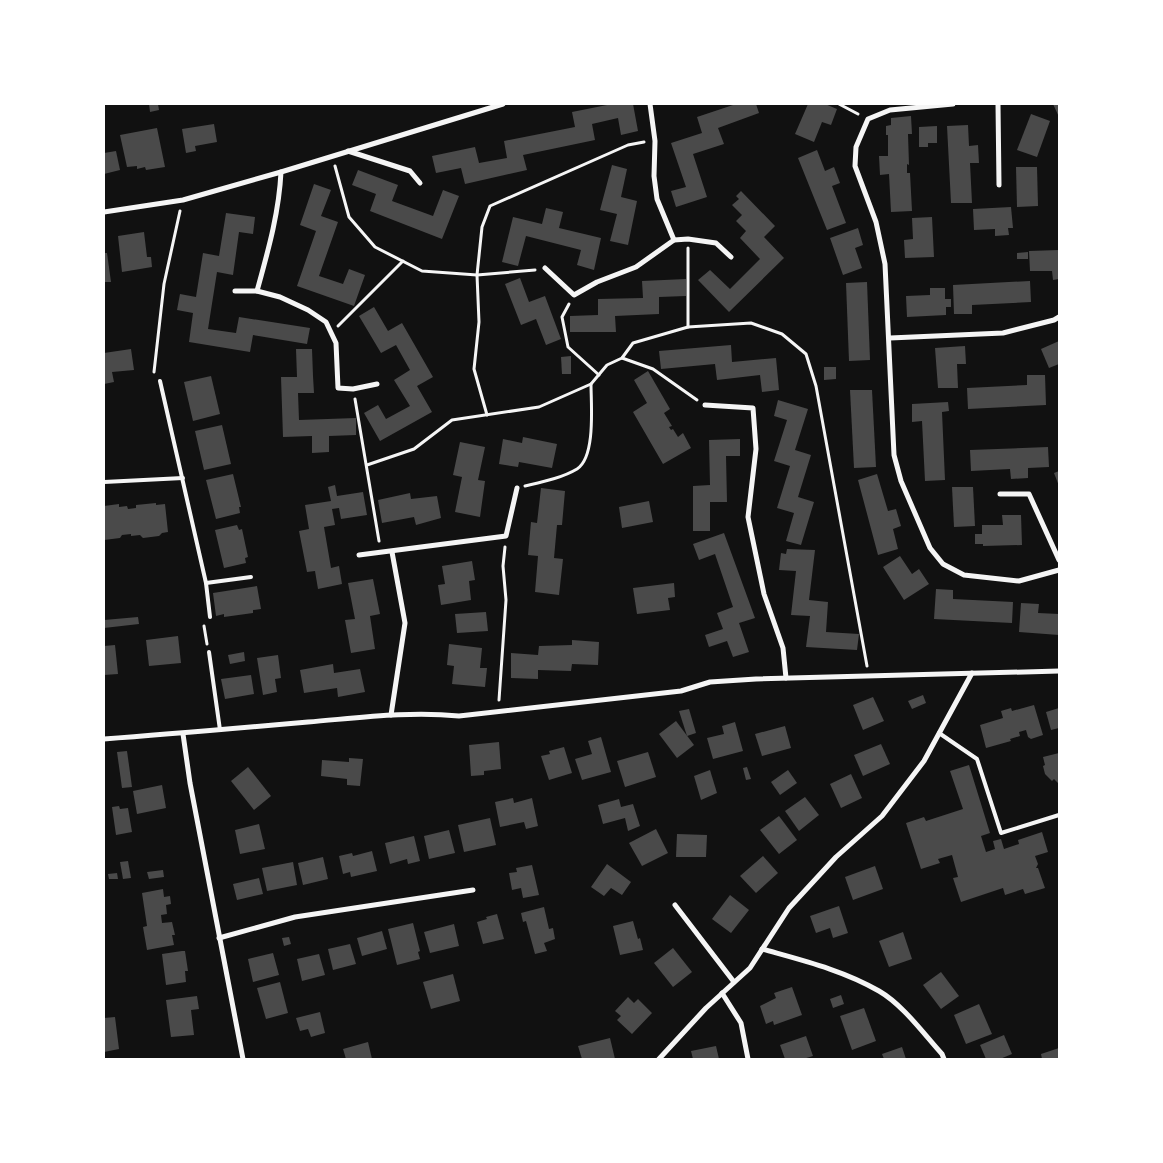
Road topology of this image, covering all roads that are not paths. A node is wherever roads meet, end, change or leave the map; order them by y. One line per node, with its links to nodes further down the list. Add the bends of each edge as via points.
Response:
1 (502, 104): 5 (street)
2 (650, 104): 10 (street, via 657,199)
3 (953, 104): 16 (street, via 890,110 868,119 856,147 855,166 876,222 883,255)
4 (998, 104): 8 (street)
5 (348, 151): 6 (street); 7 (street, via 410,172)
6 (281, 172): 9 (street, via 183,200); 14 (street, via 275,226)
7 (420, 183)
8 (999, 186)
9 (104, 212)
10 (674, 240): 11 (street, via 716,243); 12 (street, via 636,267 574,295)
11 (731, 257)
12 (545, 268)
13 (235, 291): 14 (street)
14 (257, 291): 18 (street, via 280,297 326,322 336,343 338,388)
15 (1059, 317): 16 (street, via 1003,333)
16 (890, 338): 27 (street, via 894,455 901,481 930,548 943,564 964,575 1019,580)
17 (160, 381): 20 (lane)
18 (378, 384)
19 (705, 405): 34 (street, via 753,408 756,449 748,517 764,594 784,648)
20 (184, 478): 21 (lane); 29 (lane)
21 (104, 482)
22 (517, 488): 24 (street, via 506,536)
23 (1000, 494): 26 (street, via 1029,494)
24 (392, 552): 25 (street); 35 (street, via 405,623)
25 (359, 555)
26 (1059, 560)
27 (1059, 570)
28 (251, 577): 29 (lane)
29 (206, 583): 30 (lane)
30 (210, 617)
31 (209, 652): 36 (lane)
32 (1059, 671): 33 (street)
33 (972, 673): 34 (street); 37 (street)
34 (786, 678): 35 (street, via 710,682 681,691 459,716 428,713)
35 (391, 715): 36 (street)
36 (220, 730): 38 (street)
37 (939, 733): 40 (lane, via 977,759 1002,833); 44 (street, via 924,761 882,816 836,857 789,908)
38 (183, 734): 39 (street); 43 (street)
39 (104, 739)
40 (1059, 815)
41 (473, 890): 43 (street, via 295,917)
42 (675, 905): 45 (street)
43 (219, 938): 47 (street)
44 (762, 949): 45 (street, via 750,968); 50 (street, via 826,968 880,991 908,1015)
45 (734, 982): 46 (street)
46 (722, 993): 48 (street); 49 (street, via 741,1023)
47 (243, 1059)
48 (659, 1059)
49 (748, 1059)
50 (944, 1059)

